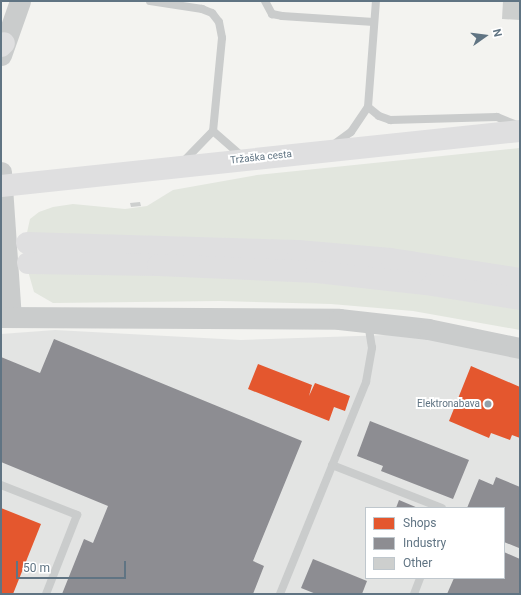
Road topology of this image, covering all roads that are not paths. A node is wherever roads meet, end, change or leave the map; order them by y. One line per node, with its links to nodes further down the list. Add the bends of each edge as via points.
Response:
1 (20, 1): 6 (street)
2 (150, 1): 9 (lane, via 202,9 212,14 219,22 222,38)
3 (265, 1): 5 (lane, via 272,14 282,16)
4 (376, 1): 5 (lane)
5 (374, 22): 7 (lane)
6 (2, 48)
7 (368, 107): 8 (lane, via 378,116 390,120 497,117); 11 (lane, via 351,132)
8 (520, 126)
9 (213, 131): 12 (lane, via 220,135 231,150); 13 (lane, via 188,158)
10 (520, 131): 11 (main road, Tržaška cesta)
11 (323, 151): 12 (main road, Tržaška cesta)
12 (246, 159): 13 (main road, Tržaška cesta)
13 (175, 167): 14 (main road, Tržaška cesta)
14 (1, 182): 17 (street, Tržaška cesta, via 9,291)
15 (520, 279): 16 (main road, via 398,260 298,251 27,253 158,265 317,272 432,285)
16 (520, 299)
17 (6, 317): 18 (street, Tržaška cesta, via 296,318)
18 (368, 322): 19 (street, Tržaška cesta, via 428,329); 20 (lane, via 372,348 366,382)
19 (520, 348)
20 (332, 465): 22 (lane); 25 (lane)
21 (1, 485): 24 (lane, via 77,515)
22 (439, 507)
23 (420, 579): 26 (lane)
24 (46, 594)
25 (280, 594)
26 (414, 594)

